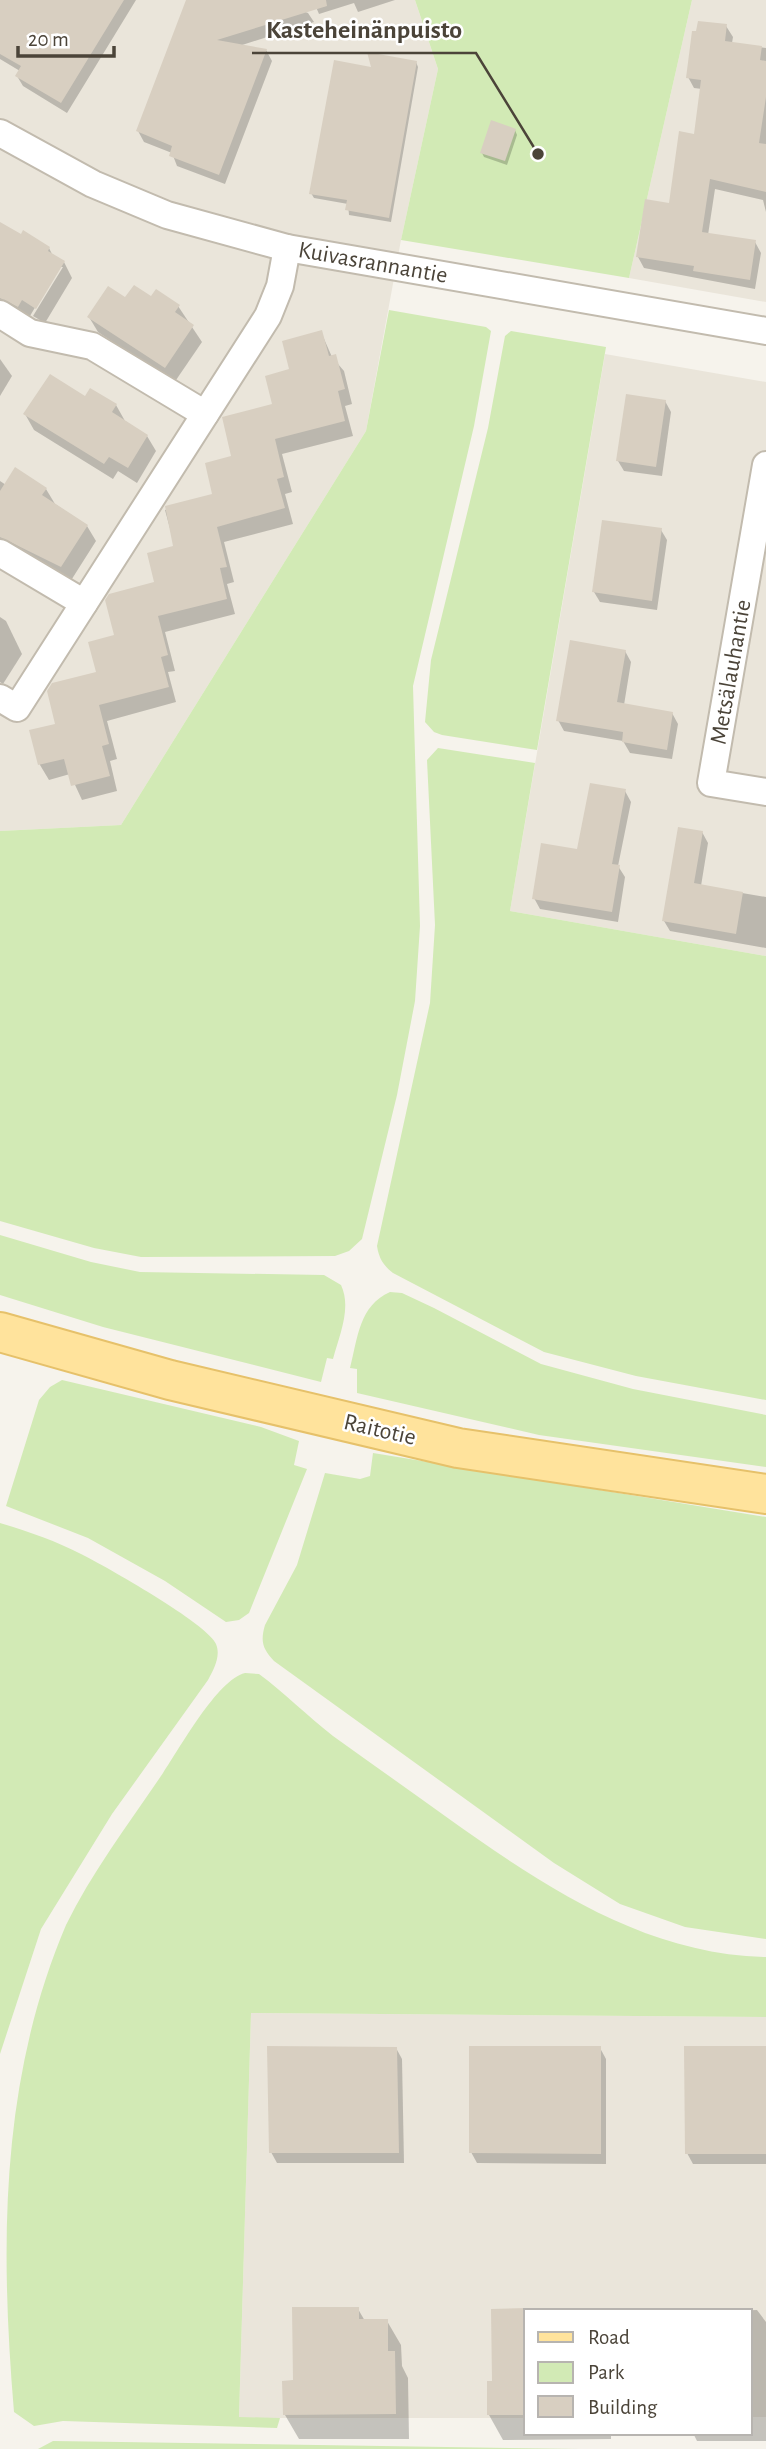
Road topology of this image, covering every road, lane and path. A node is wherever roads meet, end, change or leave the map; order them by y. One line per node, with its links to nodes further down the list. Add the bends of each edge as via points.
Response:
1 (0, 133): 2 (street, Kuivasrannantie, via 93,184 167,215)
2 (287, 247): 4 (street, Kuivasrannantie); 5 (street, via 280,286 268,316)
3 (0, 314): 5 (street, via 30,333 92,346)
4 (766, 331)
5 (205, 414): 8 (street)
6 (766, 465): 10 (street, Metsälauhantie, via 711,783)
7 (0, 553): 8 (street)
8 (84, 603): 9 (street, via 17,708)
9 (0, 698)
10 (766, 792)
11 (0, 1332): 12 (main road, Raitotie, via 170,1380 458,1448)
12 (766, 1494)

